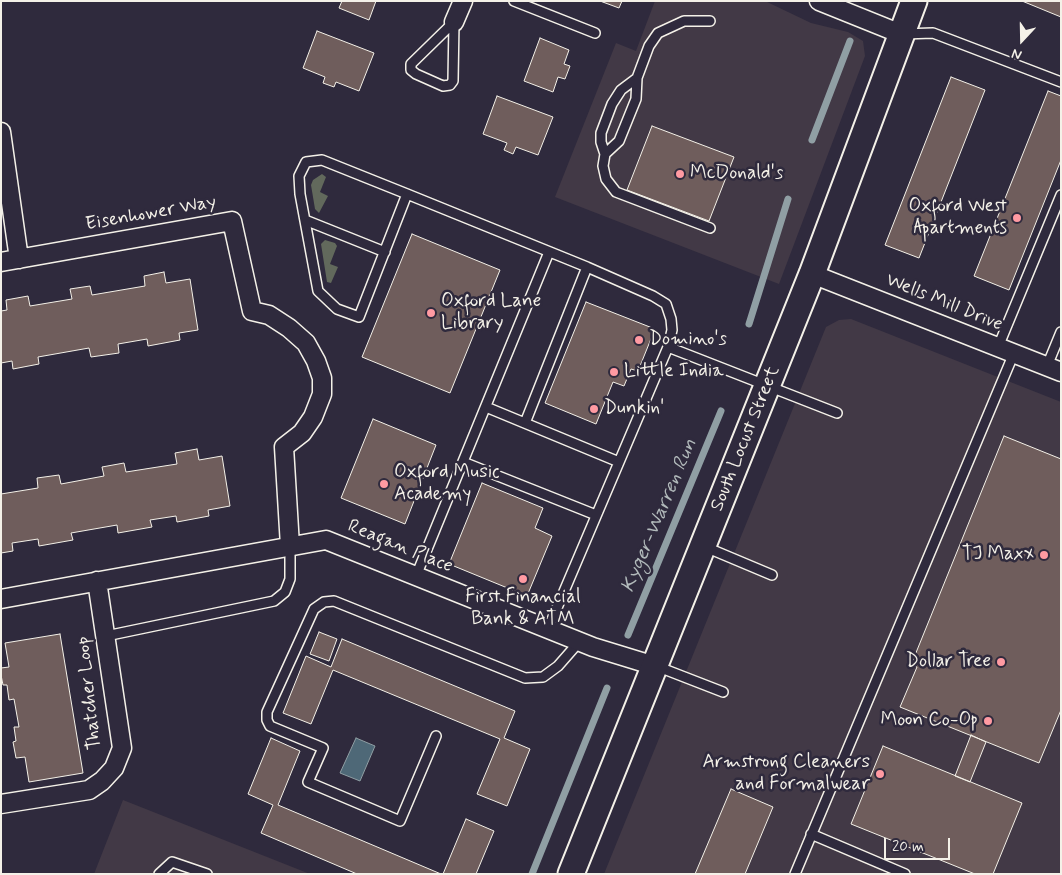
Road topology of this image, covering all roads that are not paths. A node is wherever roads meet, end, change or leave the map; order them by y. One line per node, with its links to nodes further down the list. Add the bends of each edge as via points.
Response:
1 (463, 1): 6 (street)
2 (514, 1): 7 (lane)
3 (819, 1): 8 (street)
4 (914, 1): 8 (street, South Locust Street)
5 (710, 21): 9 (lane, via 684,21 658,33 649,46)
6 (454, 22): 6 (lane, via 453,81 450,85 443,86 410,70 411,64)
7 (595, 33)
8 (900, 34): 10 (lane, via 933,33); 22 (street, South Locust Street)
9 (637, 78): 12 (lane, via 636,99 619,141); 12 (lane, via 621,90 612,104 601,133 600,142)
10 (1061, 82)
11 (1, 132): 19 (street)
12 (605, 154): 16 (lane, via 606,179 616,192)
13 (407, 194): 15 (lane, via 322,160 306,162 299,176); 17 (lane); 18 (lane)
14 (1061, 195): 25 (lane)
15 (305, 220): 17 (lane); 17 (lane, via 318,291 336,308 359,317)
16 (710, 228)
17 (385, 252)
18 (549, 252): 21 (lane); 28 (lane)
19 (19, 259): 20 (street, Eisenhower Way); 34 (street, Eisenhower Way, via 232,221 252,311 269,315 306,343 322,378 322,394 313,417 302,433 284,447)
20 (1, 262)
21 (587, 267): 24 (lane, via 666,304 672,330); 30 (lane)
22 (812, 274): 25 (street, Wells Mill Drive); 27 (street, South Locust Street)
23 (1061, 332): 26 (lane)
24 (668, 347): 27 (lane); 32 (lane)
25 (1006, 350): 26 (street, Wells Mill Drive); 47 (lane)
26 (1054, 369)
27 (766, 386): 29 (lane); 35 (street, South Locust Street)
28 (486, 407): 30 (lane); 31 (lane)
29 (836, 413)
30 (525, 423): 32 (lane)
31 (463, 462): 33 (lane); 37 (lane)
32 (619, 462): 33 (lane)
33 (596, 515): 40 (lane)
34 (290, 546): 37 (street, Reagan Place, via 326,540); 38 (street, Reagan Place); 41 (lane, via 290,579 285,592 274,601)
35 (703, 546): 36 (lane); 43 (street, South Locust Street)
36 (772, 575)
37 (416, 576): 40 (street, Reagan Place)
38 (97, 581): 39 (street, Reagan Place); 41 (street, Thatcher Loop)
39 (1, 599)
40 (548, 629): 42 (street, Reagan Place)
41 (106, 636): 46 (street, Thatcher Loop, via 122,748 114,768 89,790)
42 (579, 642): 43 (street, Reagan Place); 45 (lane, via 558,666 543,677 525,678 334,601 324,602 314,609 267,712 270,726 323,748 308,782 400,821)
43 (655, 666): 44 (lane); 50 (street, South Locust Street)
44 (723, 692)
45 (436, 736)
46 (1, 804)
47 (812, 834): 51 (lane); 52 (lane)
48 (159, 874): 49 (lane, via 172,862)
49 (207, 874)
50 (571, 874)
51 (795, 874)
52 (905, 874)

